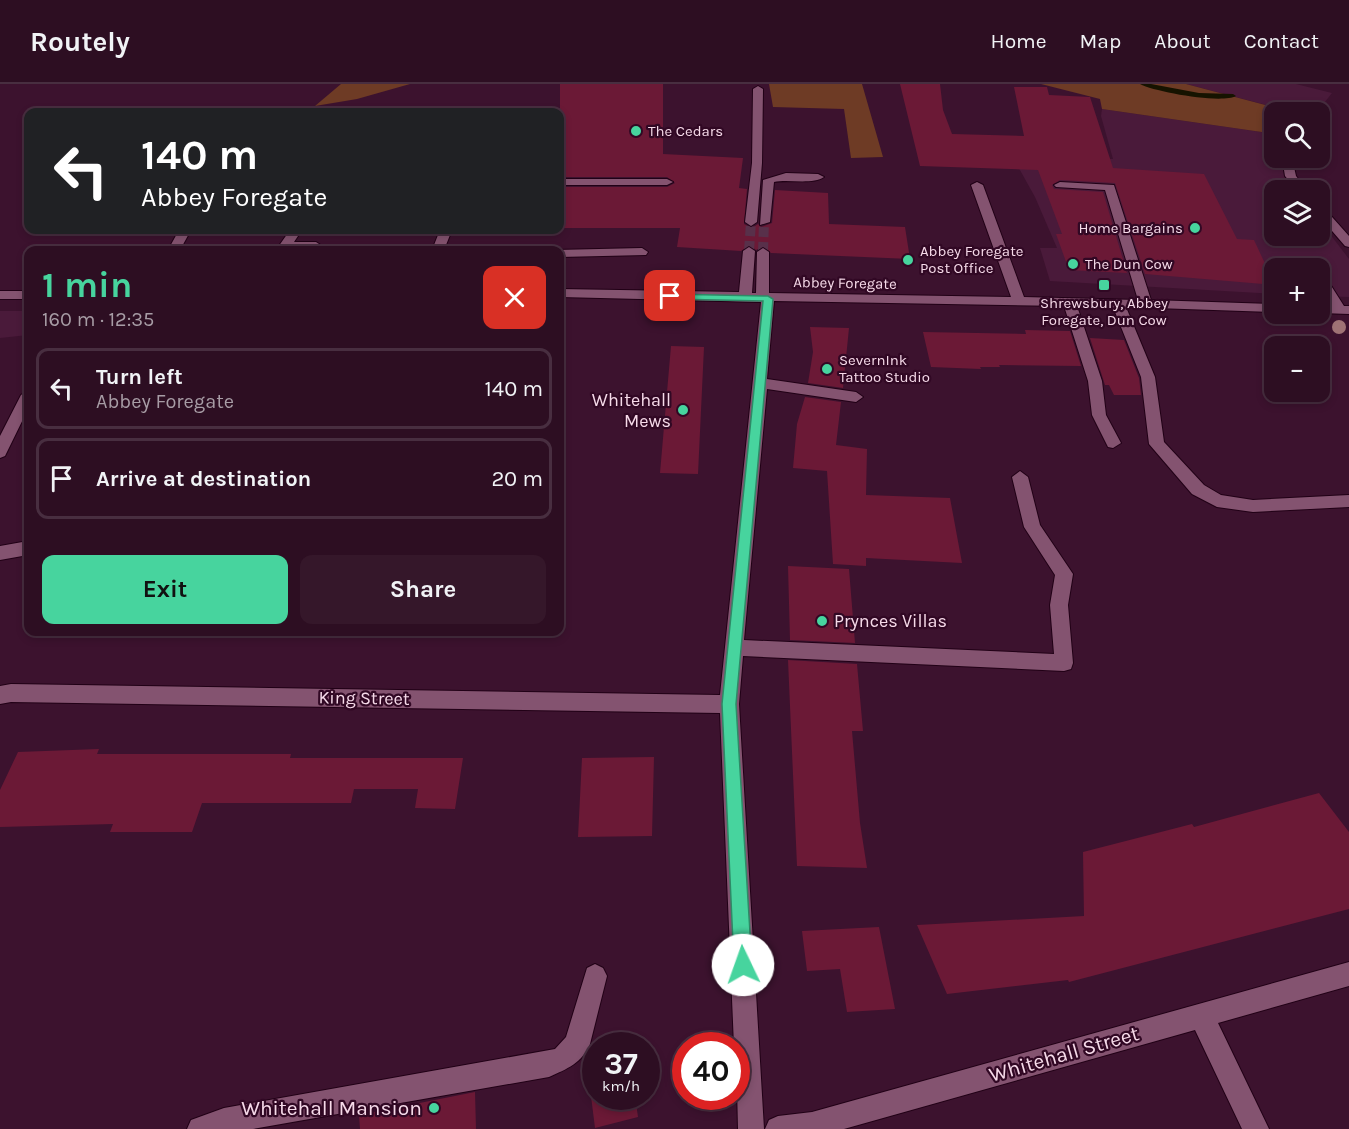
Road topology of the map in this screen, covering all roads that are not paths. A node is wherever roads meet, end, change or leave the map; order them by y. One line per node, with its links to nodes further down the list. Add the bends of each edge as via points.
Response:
1 (758, 89): 8 (street)
2 (818, 177): 9 (street, via 769,180)
3 (564, 182): 4 (street)
4 (667, 182)
5 (977, 185): 21 (street)
6 (1060, 185): 24 (street, via 1110,187)
7 (1330, 221): 10 (street)
8 (751, 222)
9 (764, 222)
10 (1349, 243)
11 (749, 251): 19 (street)
12 (642, 252): 14 (street)
13 (763, 252): 20 (street)
14 (564, 253)
15 (564, 293): 19 (street, Abbey Foregate)
16 (1330, 293): 27 (street)
17 (0, 295): 18 (street)
18 (24, 295)
19 (745, 298): 20 (street, Abbey Foregate)
20 (765, 299): 21 (street, Abbey Foregate); 28 (street)
21 (1019, 302): 22 (street, Abbey Foregate)
22 (1069, 302): 23 (street, Abbey Foregate); 31 (street, via 1095,381 1099,415)
23 (1118, 303): 24 (street, Abbey Foregate); 34 (street, via 1148,377 1157,444 1173,456 1201,492 1212,500 1253,505 1313,506)
24 (1146, 304): 25 (street, Abbey Foregate)
25 (1264, 308)
26 (1330, 309): 27 (street)
27 (1345, 310)
28 (760, 383): 29 (street); 37 (street)
29 (856, 398)
30 (24, 403): 32 (street)
31 (1113, 443)
32 (0, 452)
33 (1020, 477): 37 (street, via 1032,527 1064,574 1059,605 1064,663)
34 (1349, 501)
35 (24, 549): 36 (street)
36 (0, 553)
37 (734, 648): 39 (street)
38 (0, 695): 39 (street, King Street)
39 (729, 704): 44 (street)
40 (1349, 974): 42 (street, Whitehall Street)
41 (595, 976): 43 (street, via 577,1044 564,1058 549,1064 224,1121)
42 (1201, 1015): 45 (street, Whitehall Street, via 812,1125); 46 (street)
43 (200, 1129)
44 (751, 1129)
45 (778, 1129)
46 (1256, 1129)

